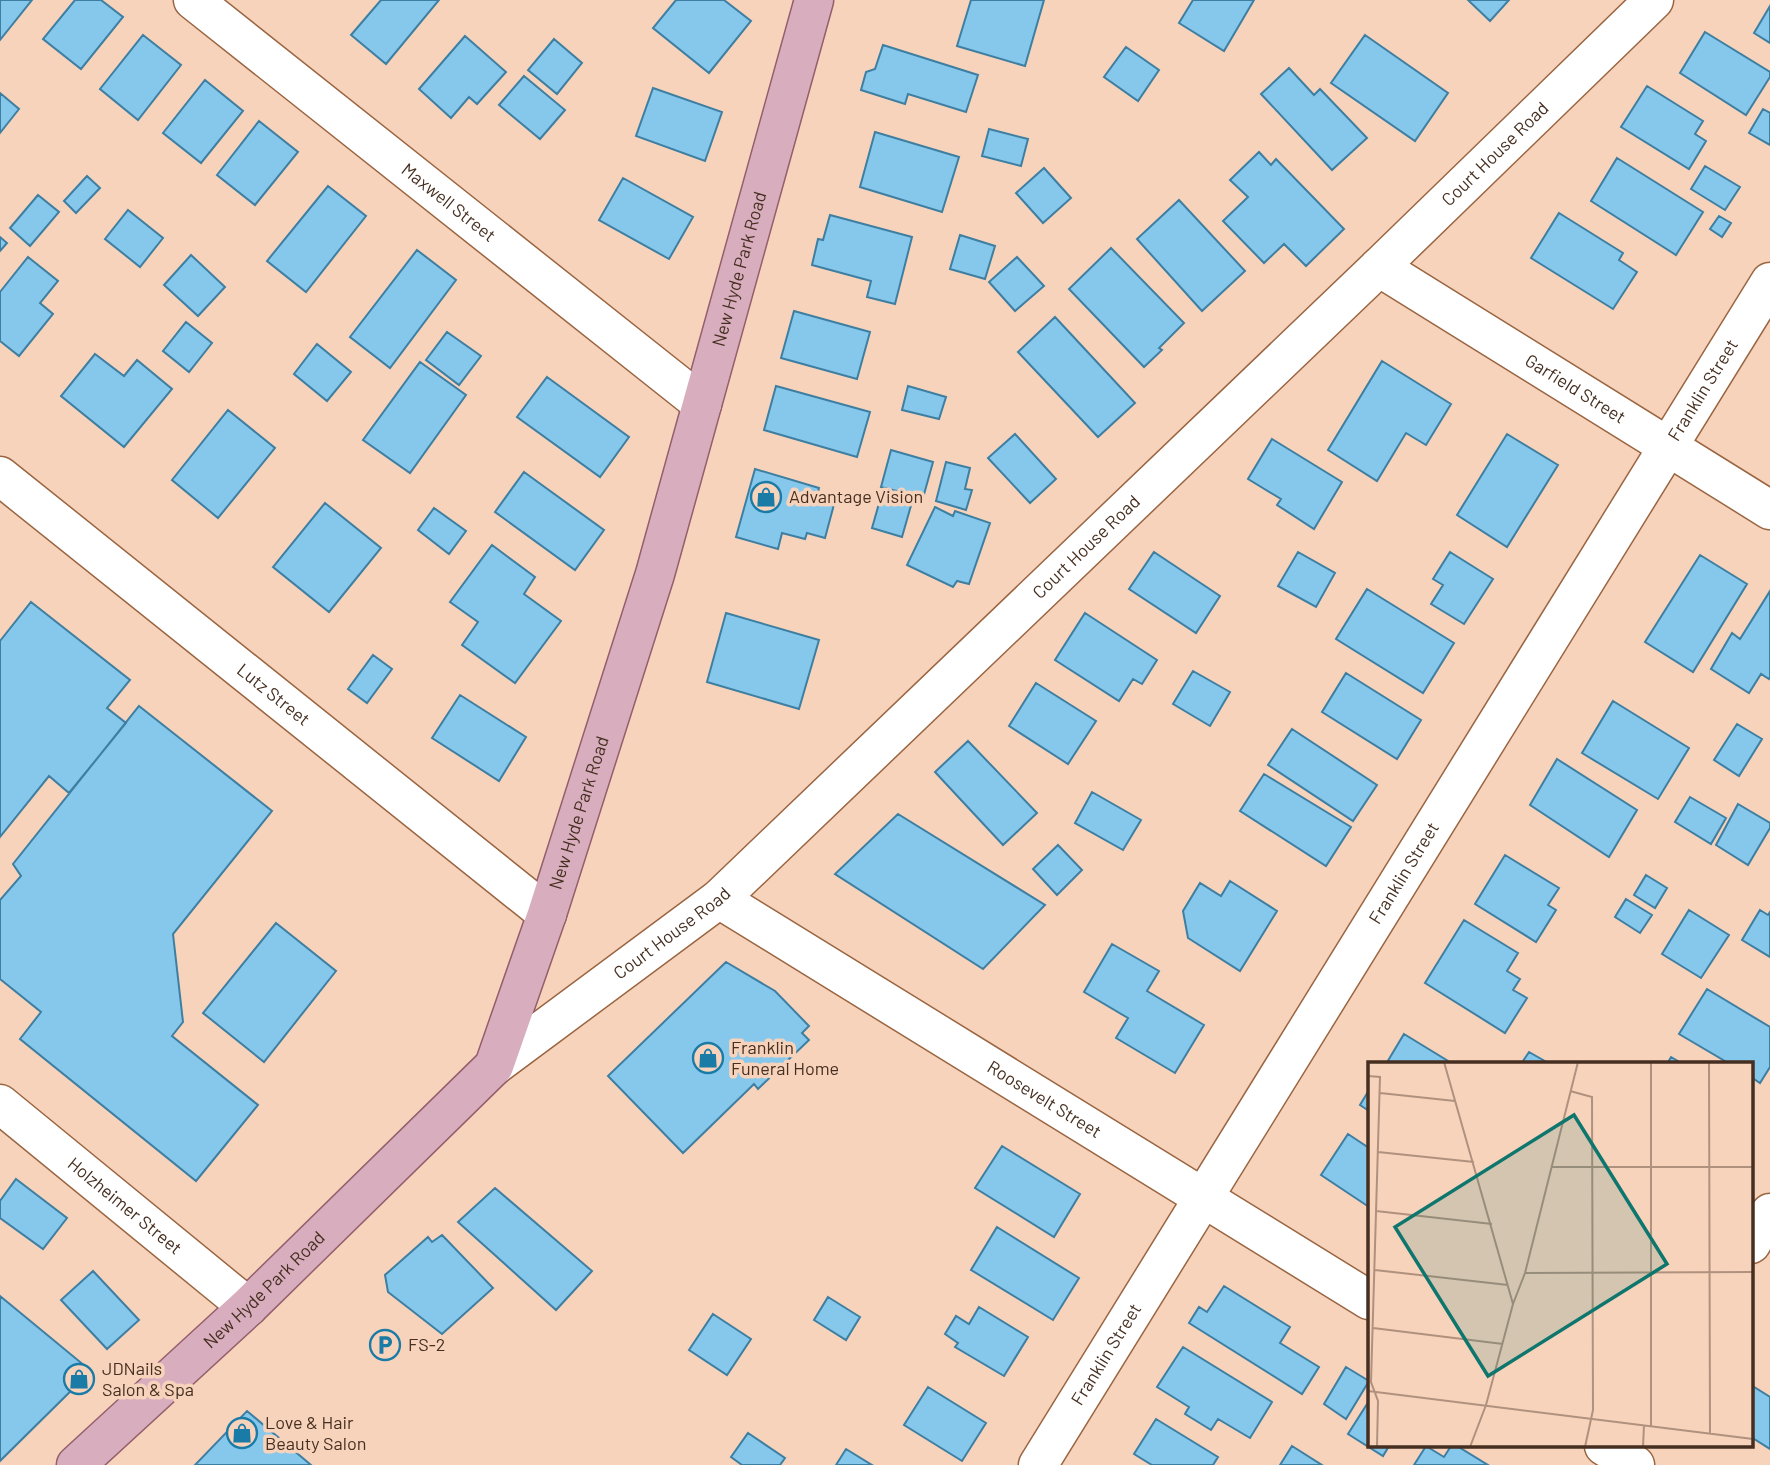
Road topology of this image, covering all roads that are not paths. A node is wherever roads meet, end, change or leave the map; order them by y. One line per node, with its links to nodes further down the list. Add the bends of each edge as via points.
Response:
1 (193, 0): 6 (street, Maxwell Street)
2 (814, 0): 6 (main road, New Hyde Park Road)
3 (1654, 0): 4 (street, Court House Road)
4 (1379, 267): 7 (street, Garfield Street); 10 (street, Court House Road)
5 (1770, 282): 7 (street, Franklin Street)
6 (702, 404): 11 (main road, New Hyde Park Road, via 655,574)
7 (1668, 447): 9 (street, Garfield Street); 14 (street, Franklin Street)
8 (0, 476): 11 (street, Lutz Street)
9 (1770, 510)
10 (719, 899): 12 (street, Court House Road); 14 (street, Roosevelt Street)
11 (547, 914): 12 (main road, New Hyde Park Road)
12 (494, 1066): 18 (main road, New Hyde Park Road)
13 (0, 1104): 18 (street, Holzheimer Street)
14 (1204, 1198): 17 (street, Roosevelt Street); 20 (street, Franklin Street)
15 (1770, 1213): 16 (street)
16 (1752, 1242)
17 (1368, 1299)
18 (248, 1307): 19 (main road, New Hyde Park Road)
19 (76, 1465)
20 (1038, 1465)

